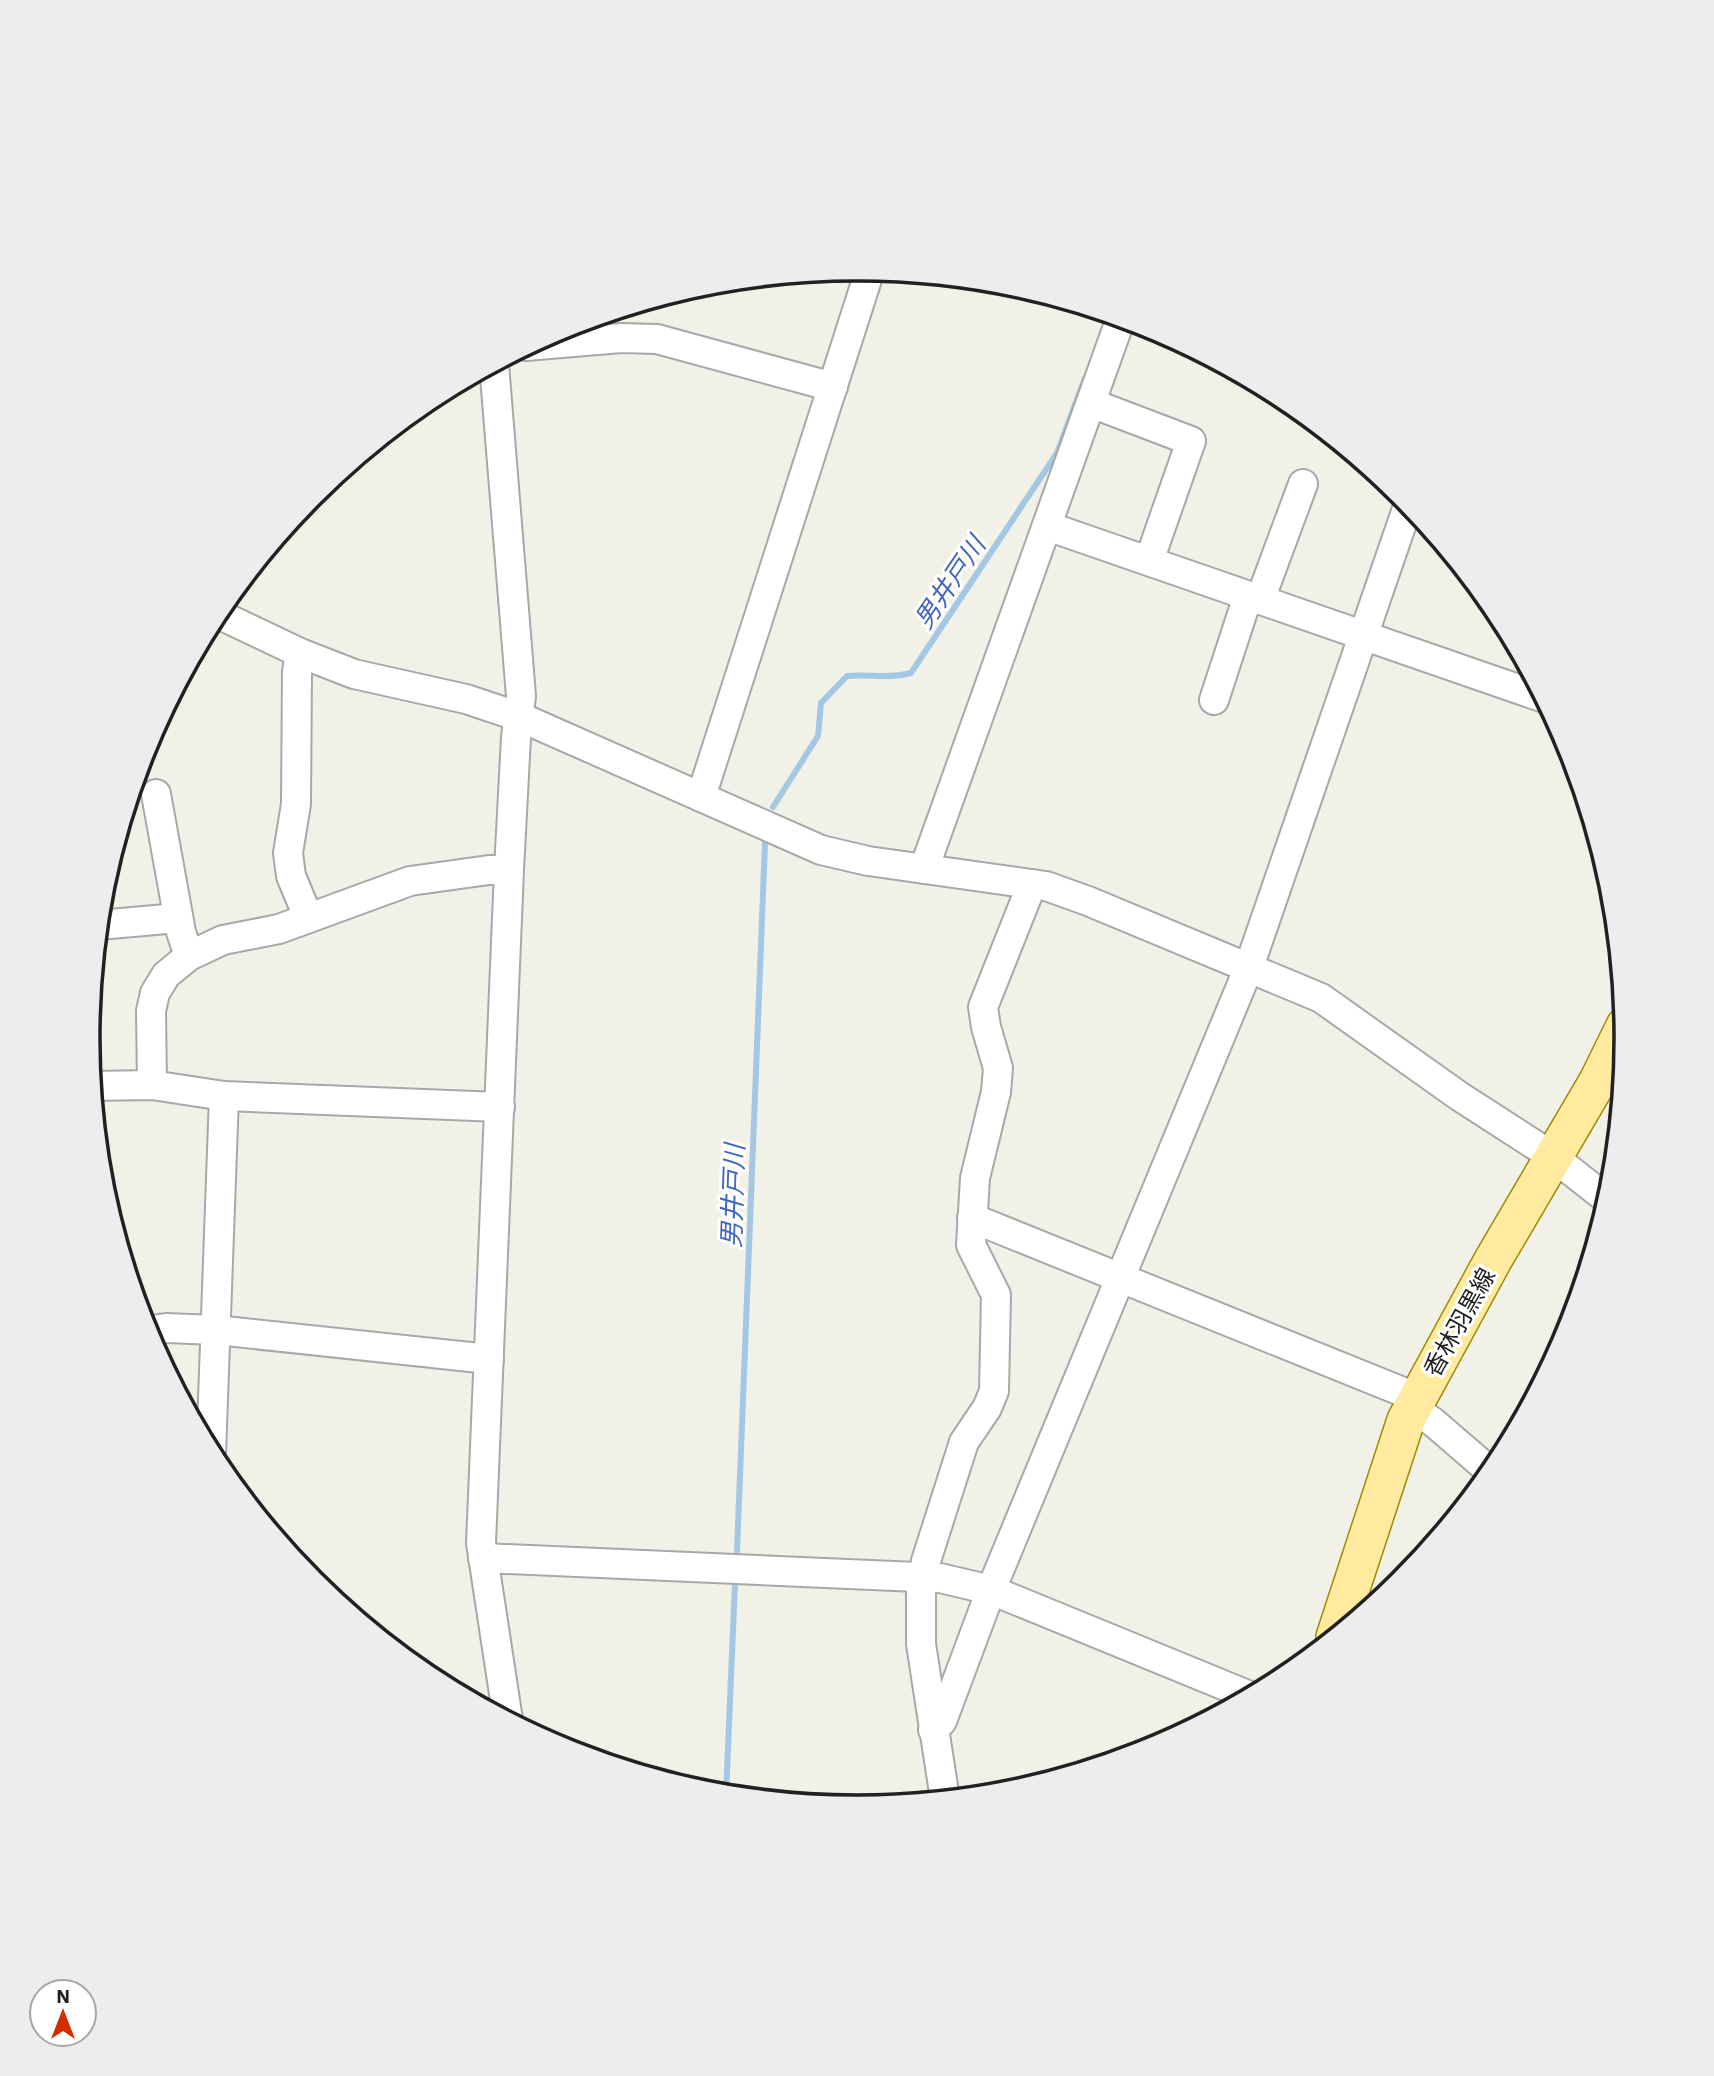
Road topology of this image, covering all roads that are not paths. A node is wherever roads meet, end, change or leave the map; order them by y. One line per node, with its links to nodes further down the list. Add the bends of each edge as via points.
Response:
1 (866, 281): 5 (street)
2 (1118, 327): 6 (street)
3 (555, 344): 5 (street, via 657,339)
4 (495, 373): 17 (street)
5 (833, 387): 19 (street)
6 (1091, 403): 9 (street); 10 (street, via 1191,441)
7 (1303, 484): 11 (street)
8 (1404, 516): 13 (street)
9 (1047, 526): 10 (street); 20 (street)
10 (1149, 561): 11 (street)
11 (1254, 598): 13 (street); 16 (street)
12 (226, 618): 14 (street)
13 (1362, 636): 15 (street); 27 (street)
14 (300, 653): 17 (street, via 354,674 466,699); 24 (street, via 296,804 288,853 291,876)
15 (1531, 694)
16 (1214, 700)
17 (520, 717): 19 (street); 21 (street)
18 (156, 794): 23 (street)
19 (701, 797): 20 (street, via 821,850)
20 (924, 869): 22 (street)
21 (509, 870): 24 (street, via 410,881); 32 (street)
22 (1032, 884): 27 (street, via 1060,890); 35 (street, via 983,1007 998,1068 975,1178)
23 (178, 916): 25 (street); 26 (street)
24 (308, 917): 26 (street, via 279,929 223,940)
25 (108, 924)
26 (189, 956): 29 (street, via 166,975 155,993 150,1012)
27 (1249, 967): 33 (street, via 1321,998); 36 (street)
28 (1614, 1049): 33 (main road, 香林羽黒線)
29 (152, 1085): 30 (street); 31 (street)
30 (101, 1086)
31 (224, 1097): 32 (street); 38 (street)
32 (500, 1107): 39 (street)
33 (1552, 1156): 34 (street); 40 (main road, 香林羽黒線)
34 (1598, 1192)
35 (972, 1218): 36 (street); 44 (street, via 971,1245 996,1295 994,1391 964,1442)
36 (1120, 1278): 40 (street); 45 (street)
37 (158, 1329): 38 (street)
38 (216, 1330): 39 (street); 41 (street)
39 (489, 1359): 43 (street)
40 (1415, 1403): 42 (street); 46 (main road, 香林羽黒線)
41 (212, 1434)
42 (1483, 1464)
43 (483, 1558): 44 (street); 48 (street)
44 (923, 1575): 45 (street); 49 (street, via 921,1644)
45 (991, 1590): 47 (street); 49 (street, via 942,1721)
46 (1341, 1620)
47 (1240, 1692)
48 (506, 1709)
49 (933, 1730): 50 (street)
50 (943, 1790)

